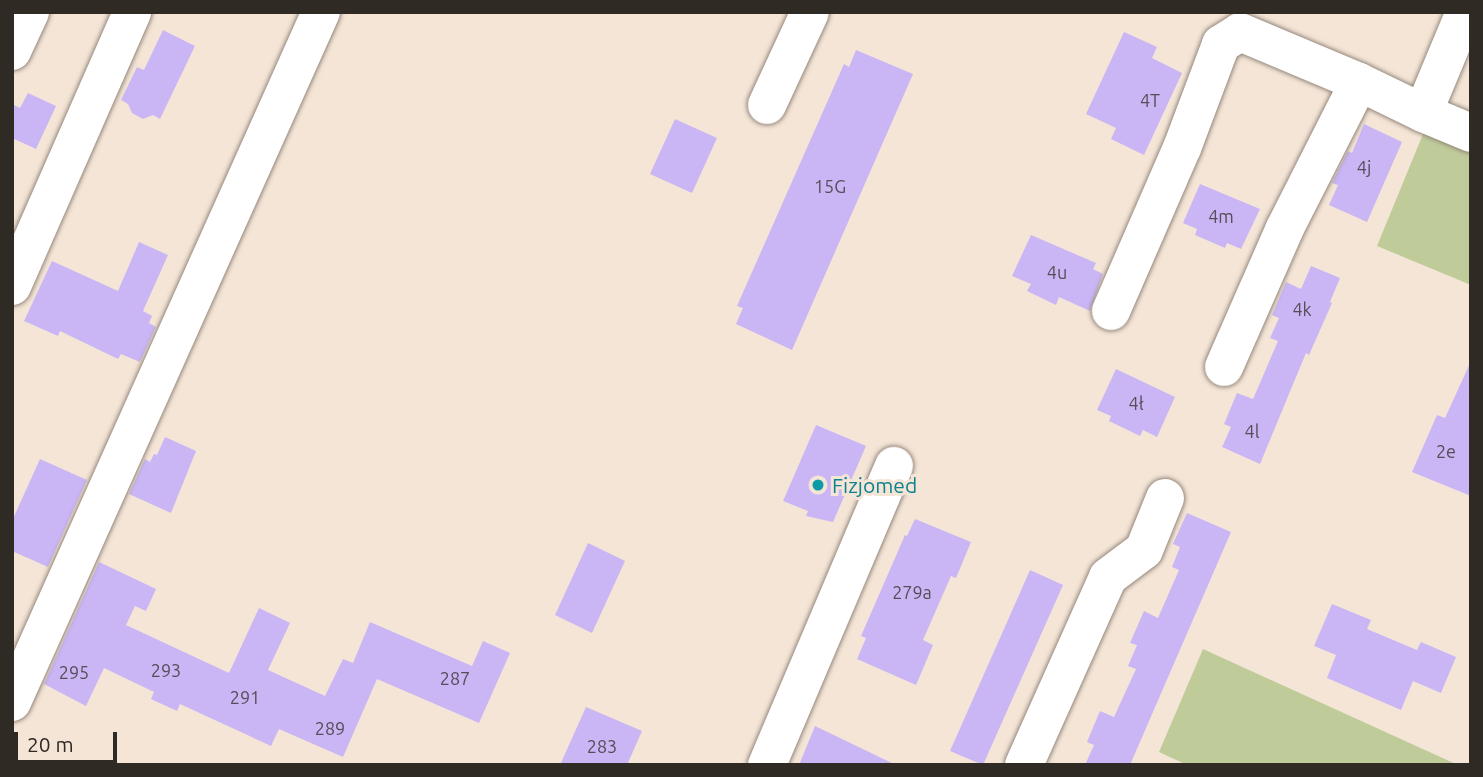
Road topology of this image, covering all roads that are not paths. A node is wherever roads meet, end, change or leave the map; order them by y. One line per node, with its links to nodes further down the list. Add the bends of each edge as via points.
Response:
1 (30, 12): 6 (lane)
2 (132, 12): 11 (lane)
3 (321, 12): 16 (lane)
4 (810, 12): 8 (lane)
5 (1465, 12): 9 (lane)
6 (12, 51)
7 (1359, 82): 9 (lane); 12 (lane, via 1240,32 1222,44); 13 (lane, via 1284,230)
8 (767, 104)
9 (1423, 113): 10 (lane)
10 (1471, 133)
11 (12, 286)
12 (1111, 311)
13 (1224, 367)
14 (894, 466): 17 (lane)
15 (1165, 498): 18 (lane, via 1144,550 1108,576)
16 (12, 702)
17 (767, 765)
18 (1024, 765)

